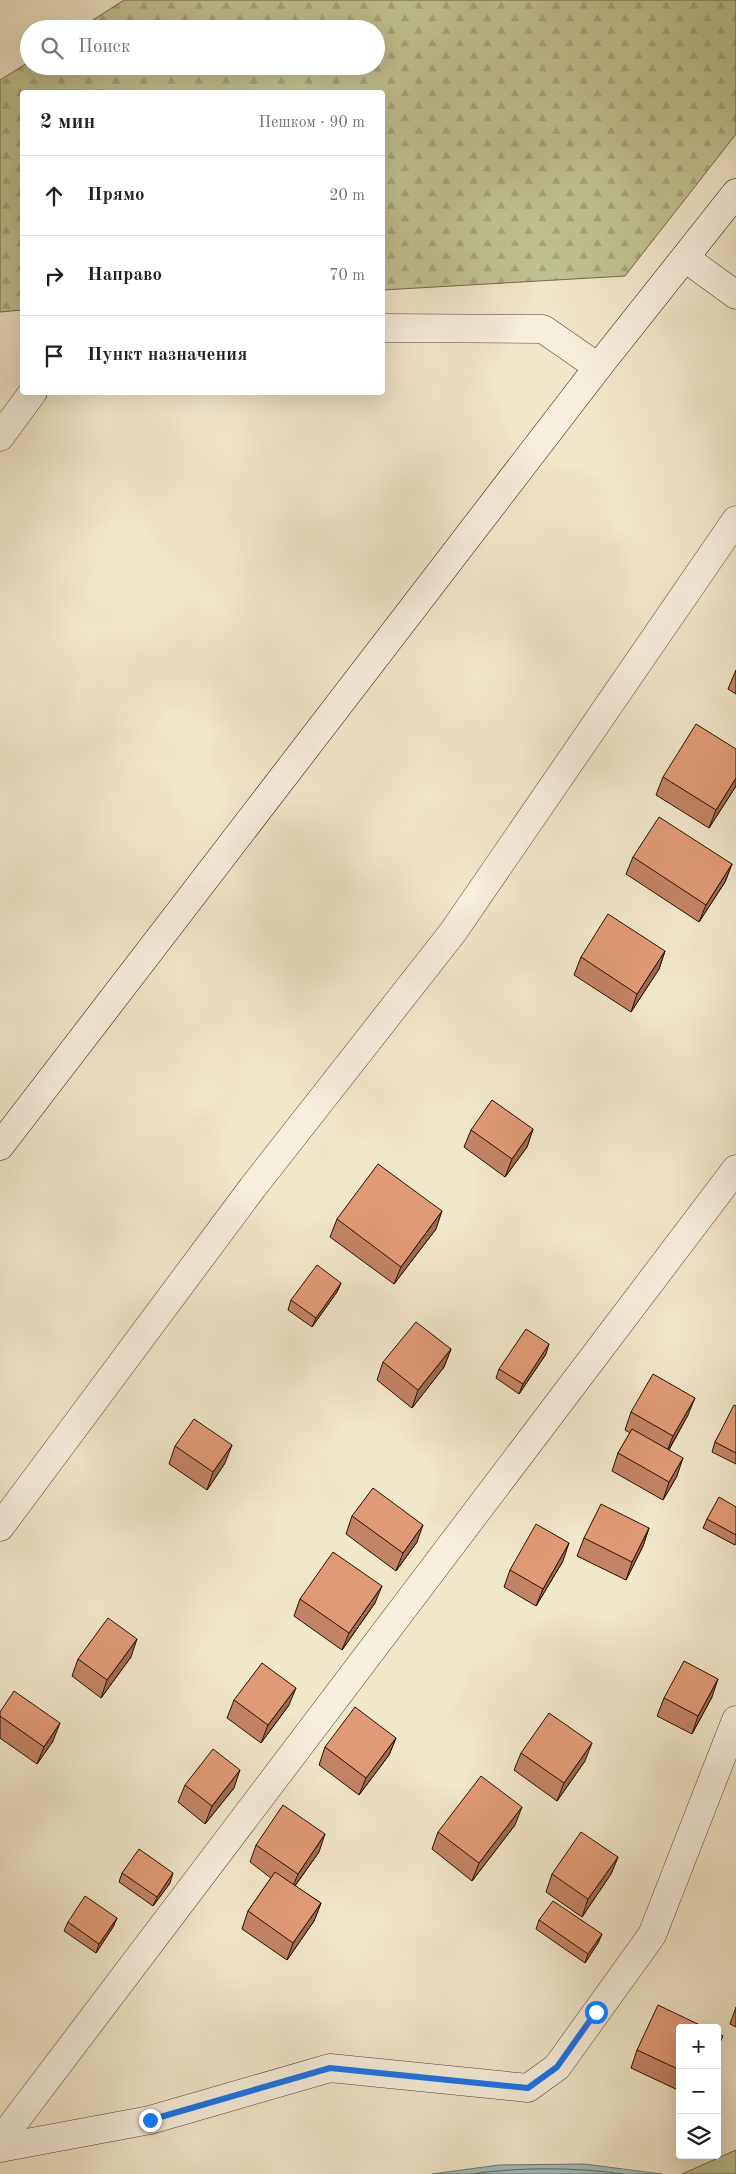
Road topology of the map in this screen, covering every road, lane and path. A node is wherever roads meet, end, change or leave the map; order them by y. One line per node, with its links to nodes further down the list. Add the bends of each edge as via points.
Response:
1 (736, 193): 2 (street)
2 (685, 258): 3 (street); 5 (street)
3 (736, 295)
4 (385, 328): 5 (street, via 543,329)
5 (598, 368): 9 (street)
6 (31, 395): 7 (street)
7 (0, 437)
8 (736, 520): 11 (street, via 453,932 253,1187)
9 (0, 1146)
10 (736, 1169): 13 (street)
11 (0, 1527)
12 (736, 1720): 14 (street, via 652,1935 557,2067 528,2088 330,2068 150,2120)
13 (0, 2141)
14 (0, 2148)

